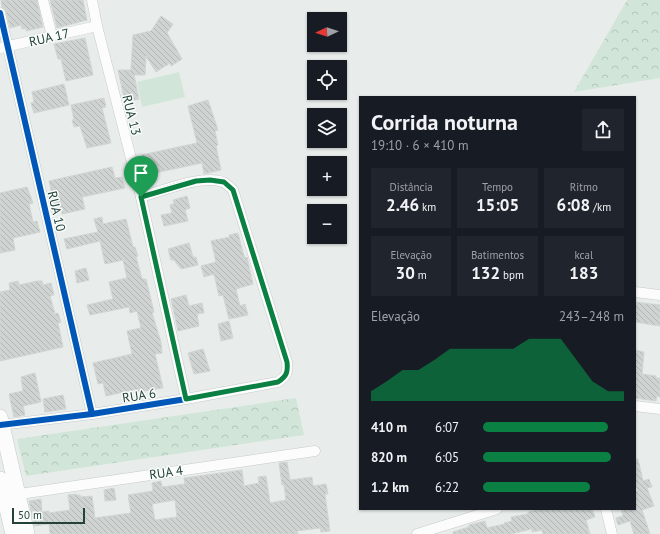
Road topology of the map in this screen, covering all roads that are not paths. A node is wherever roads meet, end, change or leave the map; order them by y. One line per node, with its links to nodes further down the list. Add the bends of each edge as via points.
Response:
1 (43, 0): 5 (street)
2 (92, 0): 4 (street, RUA 13)
3 (0, 14): 6 (street, RUA 10)
4 (97, 26): 5 (street, RUA 17); 7 (street, RUA 13)
5 (52, 36): 6 (street, RUA 17)
6 (4, 48): 13 (street, RUA 10)
7 (141, 197): 10 (street, RUA 13); 10 (street, RUA 6, via 196,181 224,182 233,190 287,362 286,377 278,382)
8 (636, 292): 9 (street)
9 (660, 294)
10 (186, 399): 13 (street, RUA 6)
11 (636, 406): 12 (street)
12 (660, 409)
13 (92, 414): 14 (street, RUA 6)
14 (1, 422): 17 (street)
15 (315, 451): 17 (street, RUA 4)
16 (0, 479): 17 (street)
17 (7, 497): 20 (street); 21 (street)
18 (494, 510): 22 (street)
19 (606, 510): 23 (street)
20 (12, 534)
21 (27, 534)
22 (417, 534)
23 (612, 534)

